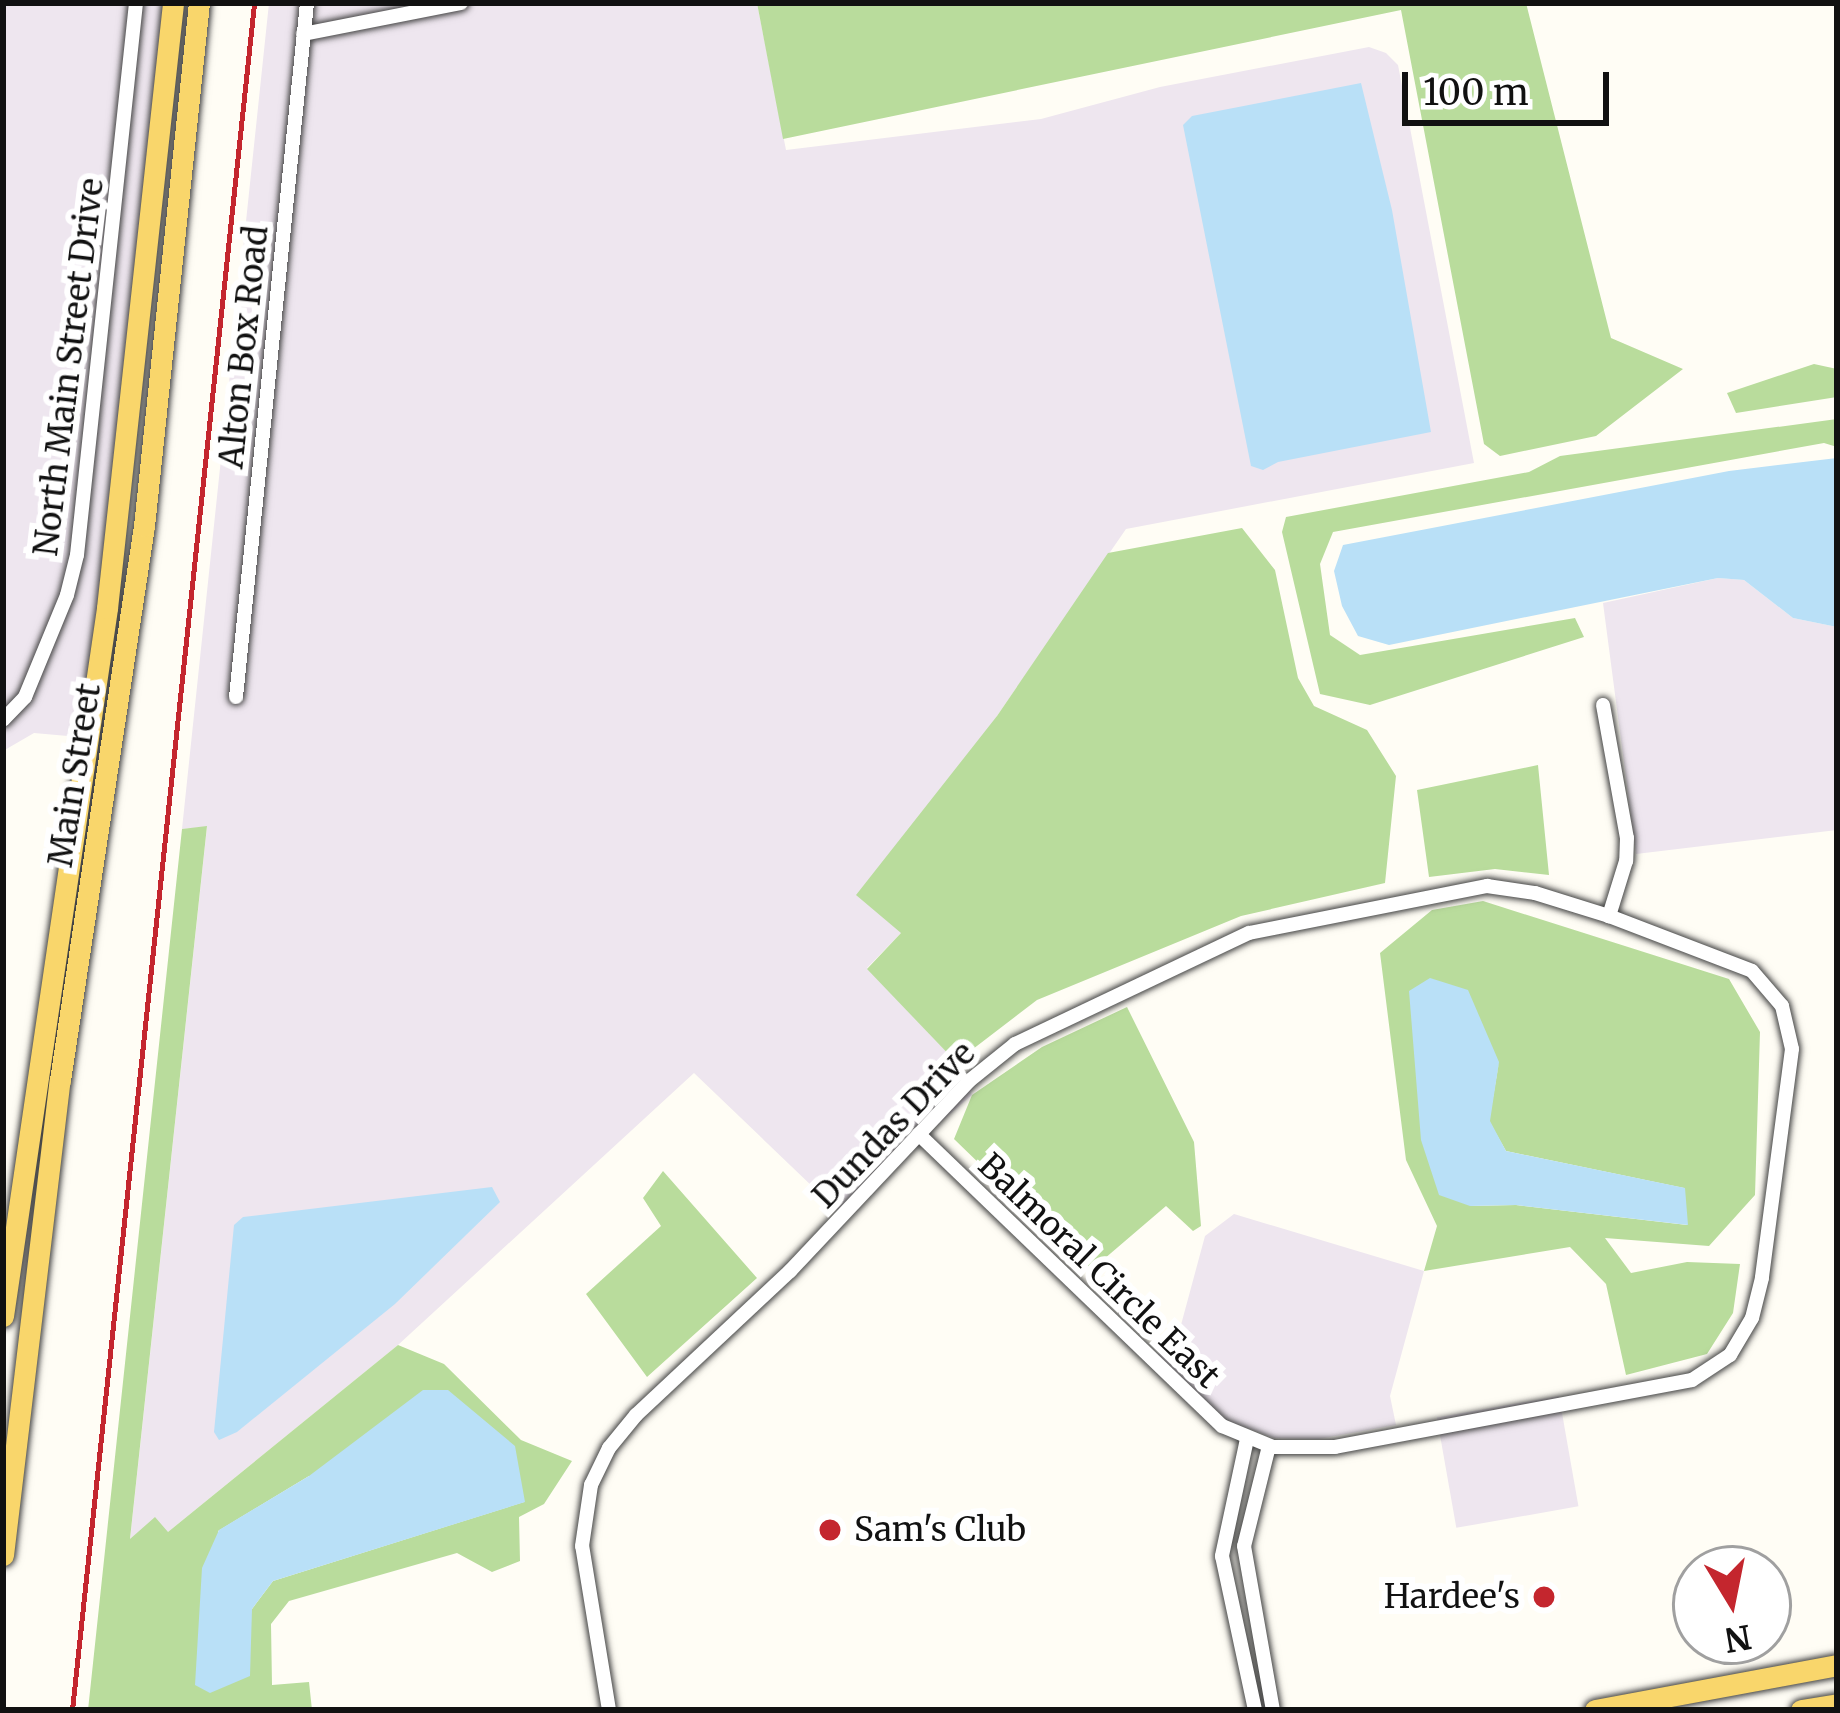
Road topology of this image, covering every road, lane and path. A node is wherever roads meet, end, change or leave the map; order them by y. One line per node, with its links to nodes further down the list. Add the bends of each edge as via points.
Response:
1 (136, 3): 9 (street, North Main Street Drive, via 76,555 26,697)
2 (173, 3): 12 (main road, Main Street, via 107,608)
3 (199, 3): 13 (main road, Main Street, via 133,610)
4 (307, 3): 6 (street, Alton Box Road)
5 (460, 3): 6 (street)
6 (303, 34): 7 (street, Alton Box Road)
7 (236, 697)
8 (1604, 705): 10 (street, via 1627,838)
9 (3, 720)
10 (1609, 916): 11 (street, Dundas Drive, via 1487,886 1267,926 1016,1044); 15 (street, Dundas Drive, via 1752,971 1772,990 1788,1027 1792,1049 1762,1278 1745,1336)
11 (919, 1134): 16 (street, Balmoral Circle East, via 1167,1378); 22 (street, Dundas Drive, via 766,1295 636,1415 600,1465 582,1546)
12 (21, 1174): 13 (street); 14 (main road, Main Street)
13 (47, 1178): 18 (main road, Main Street)
14 (3, 1316)
15 (1712, 1370): 17 (street, Balmoral Circle East, via 1345,1446)
16 (1247, 1439): 17 (street, Balmoral Circle East); 23 (street, via 1222,1556)
17 (1269, 1446): 24 (street, via 1244,1546)
18 (3, 1556)
19 (1837, 1665): 20 (main road)
20 (1667, 1704): 25 (main road)
21 (1837, 1704): 26 (main road)
22 (609, 1710)
23 (1255, 1710)
24 (1273, 1710)
25 (1595, 1710)
26 (1801, 1710)

